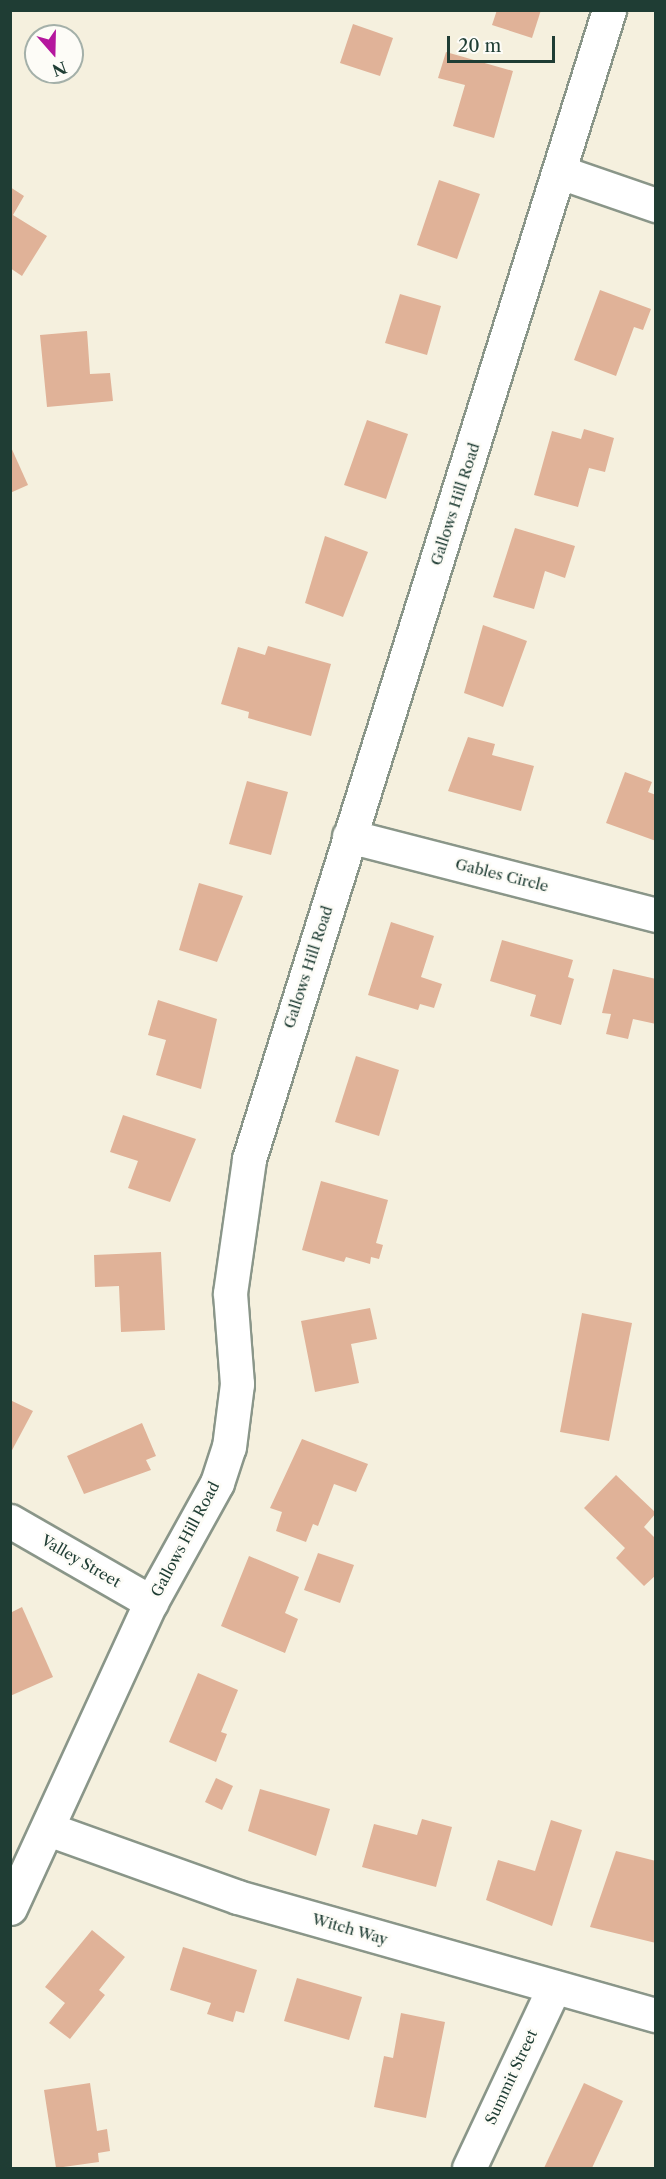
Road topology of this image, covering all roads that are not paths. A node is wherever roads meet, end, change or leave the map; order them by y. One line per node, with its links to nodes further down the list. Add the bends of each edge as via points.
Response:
1 (609, 10): 2 (street, Gallows Hill Road)
2 (560, 171): 3 (street); 4 (street, Gallows Hill Road)
3 (656, 205)
4 (349, 836): 5 (street, Gables Circle); 7 (street, Gallows Hill Road, via 249,1159 230,1293 237,1384 229,1447 217,1483)
5 (656, 915)
6 (10, 1521): 7 (street, Valley Street)
7 (151, 1602): 8 (street, Gallows Hill Road)
8 (48, 1829): 9 (street, Gallows Hill Road); 10 (street, Witch Way, via 238,1897)
9 (10, 1908)
10 (554, 1987): 11 (street, Witch Way); 12 (street, Summit Street)
11 (656, 2015)
12 (469, 2169)

